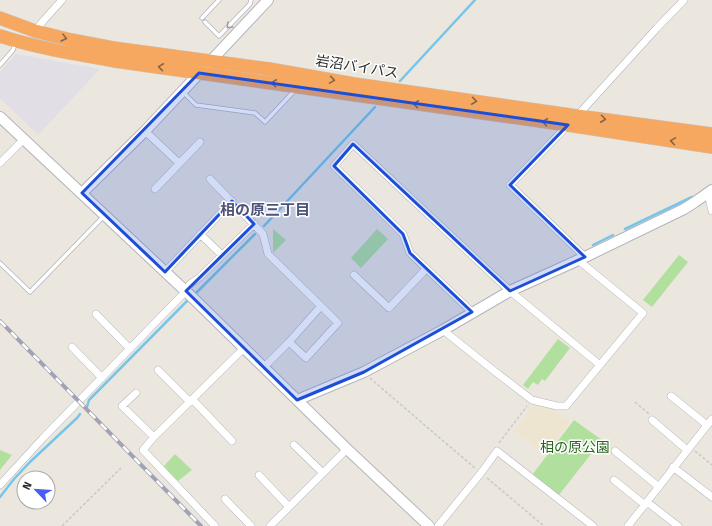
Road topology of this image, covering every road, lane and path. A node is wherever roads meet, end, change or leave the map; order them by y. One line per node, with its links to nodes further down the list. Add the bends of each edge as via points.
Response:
1 (62, 0): 7 (street)
2 (219, 0): 3 (lane, one-way to 2, via 219,36 203,20)
3 (252, 0)
4 (268, 0): 10 (street)
5 (684, 0): 16 (street)
6 (0, 18): 7 (highway, 岩沼バイパス)
7 (36, 31): 10 (highway, 岩沼バイパス, one-way to 10, via 113,48)
8 (0, 36): 9 (highway, 岩沼バイパス)
9 (16, 41): 11 (lane, via 13,50); 12 (highway, 岩沼バイパス, one-way to 9, via 114,61)
10 (210, 61): 12 (street); 16 (highway, 岩沼バイパス, one-way to 16)
11 (0, 65)
12 (199, 73): 13 (highway, 岩沼バイパス, one-way to 12); 14 (street)
13 (298, 87): 14 (lane, via 265,122 255,113 196,105); 16 (highway, 岩沼バイパス, one-way to 13)
14 (182, 91): 17 (street)
15 (0, 117): 19 (street)
16 (572, 121): 18 (highway, 岩沼バイパス, one-way to 18); 21 (highway, 岩沼バイパス, one-way to 16); 34 (street, via 510,185)
17 (145, 130): 22 (street); 27 (street)
18 (712, 134)
19 (24, 139): 23 (street); 27 (street)
20 (200, 142): 22 (street)
21 (712, 147)
22 (179, 162): 25 (street)
23 (0, 163)
24 (210, 179): 28 (street)
25 (155, 188)
26 (710, 191): 29 (street); 34 (street, via 684,209)
27 (82, 194): 30 (street)
28 (232, 201): 31 (street); 32 (street)
29 (712, 211)
30 (105, 215): 35 (lane, via 30,292); 37 (street)
31 (254, 224): 33 (street); 41 (street, via 263,234 268,254)
32 (200, 234): 33 (street); 37 (street)
33 (222, 255): 40 (street, via 190,284)
34 (581, 258): 39 (street); 49 (street, via 643,313)
35 (0, 263)
36 (426, 269): 38 (street, via 389,308); 39 (street, via 410,253 403,234 334,166 353,144); 42 (street)
37 (165, 272): 40 (street)
38 (354, 275)
39 (510, 292): 42 (street); 49 (street)
40 (189, 295): 47 (street); 48 (street)
41 (321, 306): 45 (street); 45 (street, via 338,323 306,358)
42 (472, 312): 44 (street)
43 (96, 314): 48 (street)
44 (443, 330): 52 (street); 58 (street)
45 (288, 342): 50 (street)
46 (72, 347): 53 (street)
47 (244, 348): 50 (street); 56 (street)
48 (130, 349): 53 (street)
49 (600, 365): 58 (street, via 566,406)
50 (264, 367): 57 (street)
51 (158, 370): 56 (street)
52 (364, 372): 57 (street); 73 (path)
53 (102, 378): 76 (street)
54 (136, 393): 62 (street, via 122,406)
55 (671, 396): 60 (street)
56 (191, 400): 62 (street); 63 (street)
57 (298, 400): 66 (street)
58 (532, 400): 67 (path, via 495,448)
59 (652, 420): 65 (street)
60 (708, 423): 61 (street); 65 (street)
61 (712, 432)
62 (154, 437): 83 (street, via 143,450)
63 (232, 441)
64 (294, 446): 72 (street)
65 (688, 448): 69 (path); 70 (street)
66 (347, 449): 72 (street); 86 (street)
67 (497, 451): 73 (street); 89 (street)
68 (615, 451): 77 (street)
69 (712, 465)
70 (673, 467): 77 (street); 78 (street)
71 (121, 468): 82 (path)
72 (323, 473): 81 (street)
73 (481, 473): 87 (street); 88 (path)
74 (259, 475): 81 (street)
75 (614, 480): 80 (street)
76 (0, 485)
77 (659, 487): 80 (street)
78 (712, 497)
79 (225, 499): 84 (street)
80 (646, 504): 90 (street); 91 (street)
81 (289, 507): 85 (street)
82 (62, 526)
83 (216, 526)
84 (251, 526)
85 (270, 526)
86 (429, 526)
87 (438, 526)
88 (544, 526)
89 (593, 526)
90 (628, 526)
91 (678, 526)

